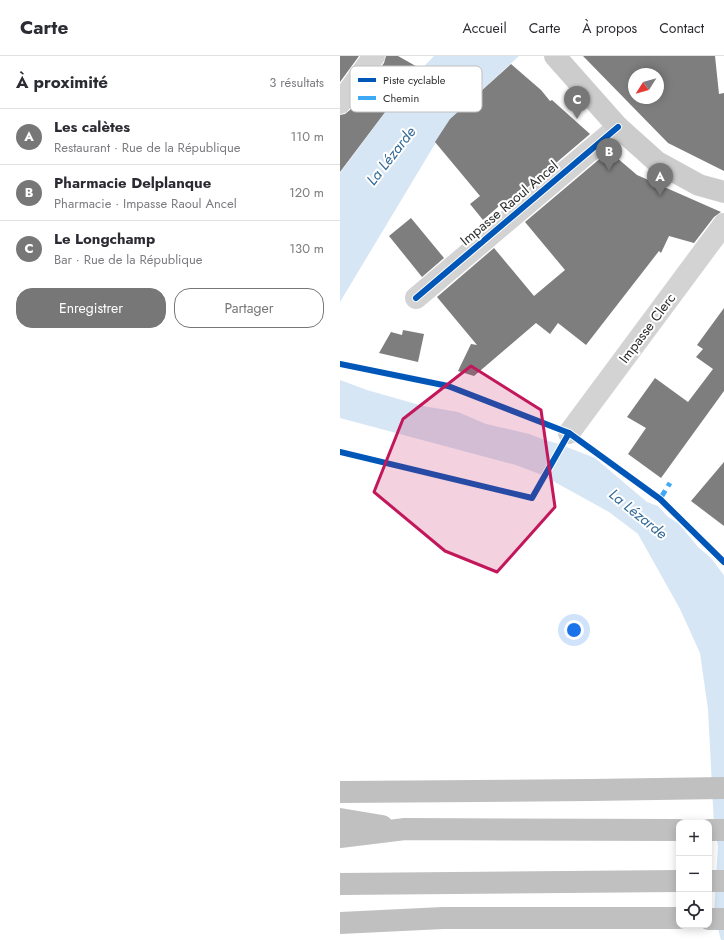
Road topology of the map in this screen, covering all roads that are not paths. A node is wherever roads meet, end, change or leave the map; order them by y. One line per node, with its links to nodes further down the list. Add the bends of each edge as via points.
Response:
1 (374, 56): 3 (street)
2 (564, 59): 6 (street)
3 (367, 66)
4 (350, 89): 5 (street)
5 (340, 103)
6 (618, 127): 7 (street, via 657,162 699,185); 9 (street, Impasse Raoul Ancel)
7 (724, 192)
8 (724, 224): 10 (street, Impasse Clerc)
9 (416, 298)
10 (569, 432)
11 (724, 788): 12 (highway)
12 (340, 792)
13 (340, 818): 14 (highway)
14 (404, 829): 15 (highway); 18 (highway)
15 (676, 830)
16 (712, 830): 17 (highway)
17 (724, 830)
18 (340, 838)
19 (676, 881): 22 (highway)
20 (712, 881): 21 (highway)
21 (724, 881)
22 (340, 884)
23 (676, 918): 26 (highway, via 443,918)
24 (712, 918): 25 (highway)
25 (724, 919)
26 (340, 923)

